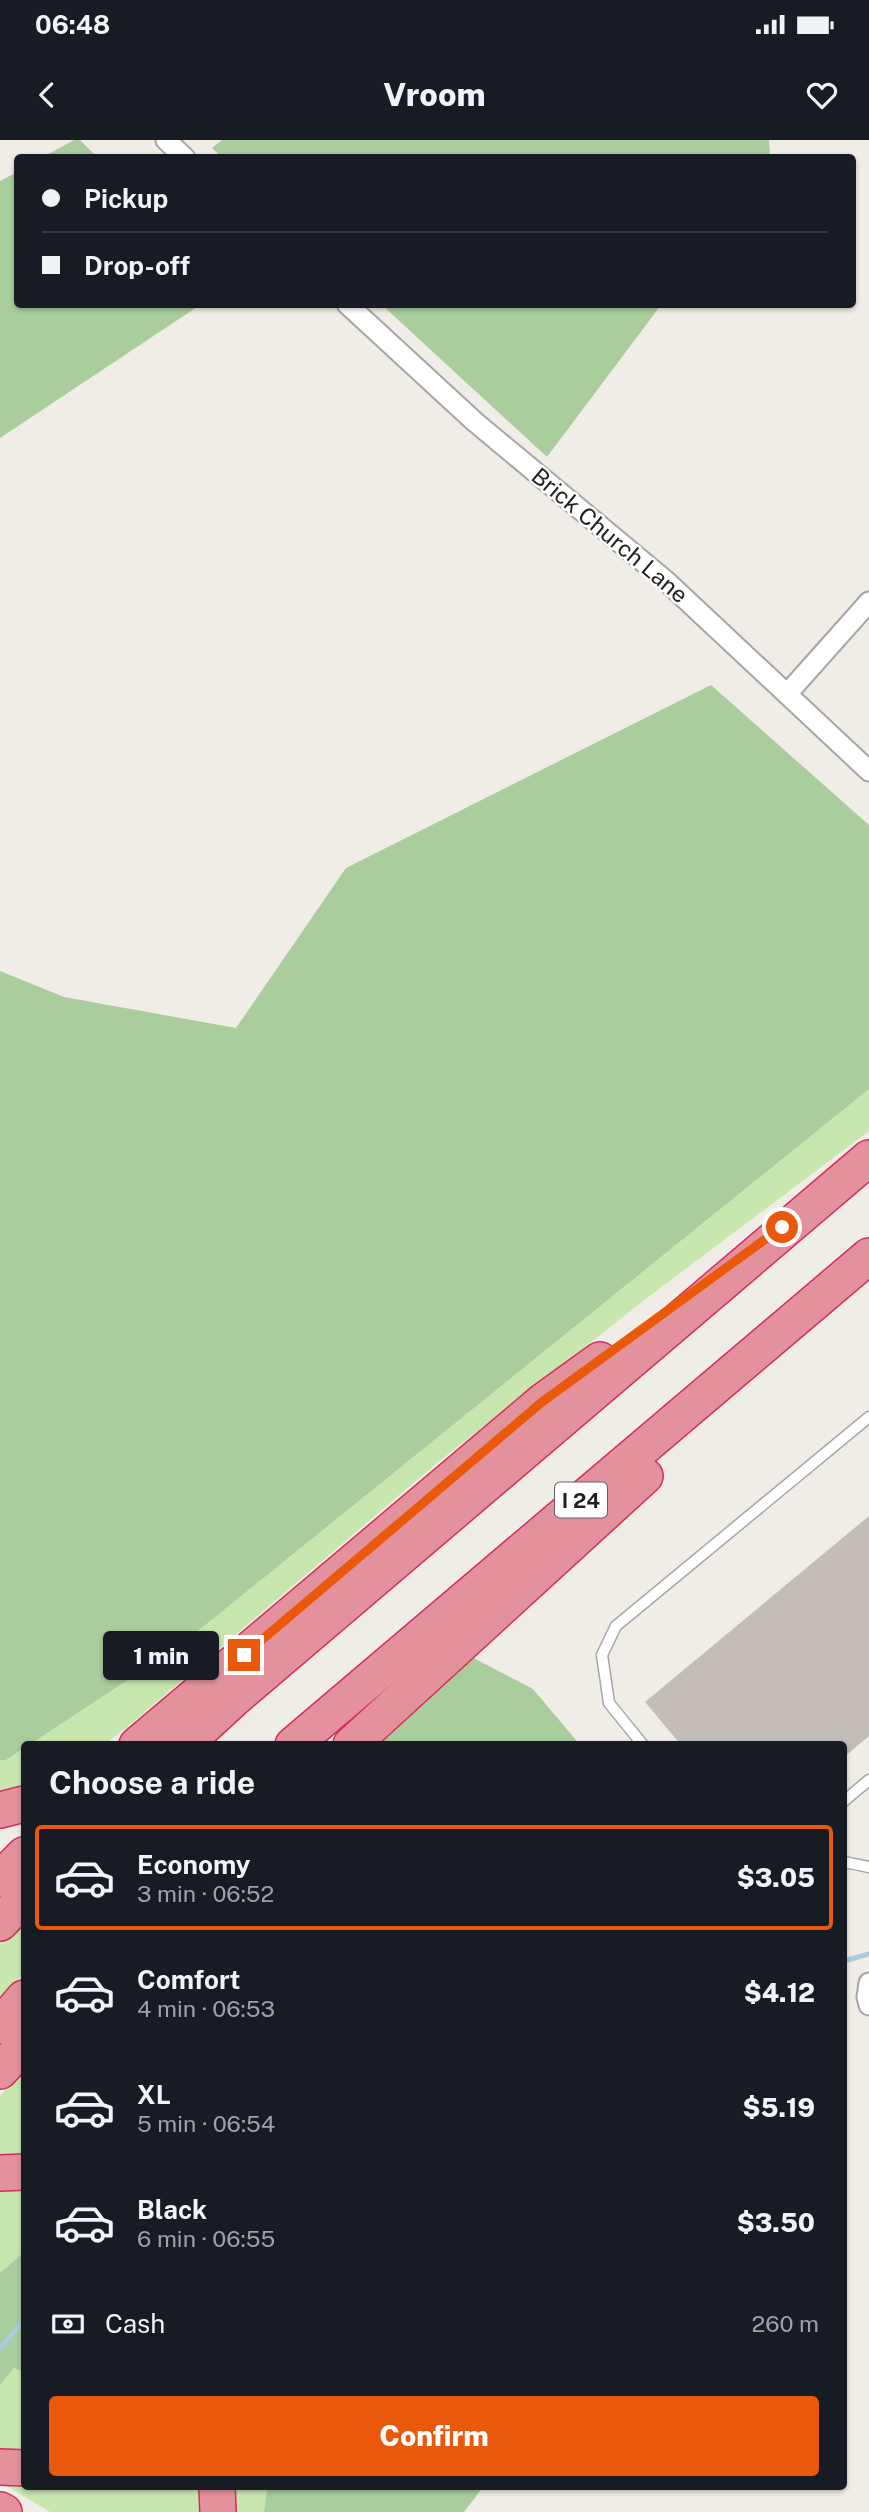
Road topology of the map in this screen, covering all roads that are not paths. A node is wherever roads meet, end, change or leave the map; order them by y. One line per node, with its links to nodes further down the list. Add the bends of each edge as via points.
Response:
1 (166, 140): 2 (street)
2 (181, 154)
3 (351, 308): 5 (street, Brick Church Lane, via 475,422 665,580)
4 (869, 602): 5 (street)
5 (787, 694): 6 (street, Brick Church Lane)
6 (867, 763)
7 (869, 1158): 8 (highway)
8 (826, 1195): 13 (highway, via 542,1402); 14 (highway)
9 (869, 1256): 15 (highway, I 24)
10 (869, 1266): 12 (highway, via 804,1331)
11 (869, 1417): 16 (lane, via 616,1626 603,1655 609,1703)
12 (355, 1740)
13 (142, 1741)
14 (188, 1741)
15 (298, 1741)
16 (640, 1741)
17 (869, 1780): 18 (lane)
18 (847, 1798)
19 (21, 1805): 20 (highway)
20 (0, 1810)
21 (21, 1858): 24 (highway)
22 (847, 1863): 23 (lane)
23 (869, 1867)
24 (0, 1879)
25 (21, 1901): 26 (highway)
26 (0, 1923)
27 (869, 1983): 29 (street)
28 (21, 2002): 30 (highway)
29 (869, 2005)
30 (0, 2026)
31 (21, 2048): 32 (highway)
32 (0, 2071)
33 (21, 2172): 34 (highway)
34 (0, 2173)
35 (0, 2468): 36 (highway)
36 (21, 2468)
37 (217, 2490): 38 (highway)
38 (218, 2512)

